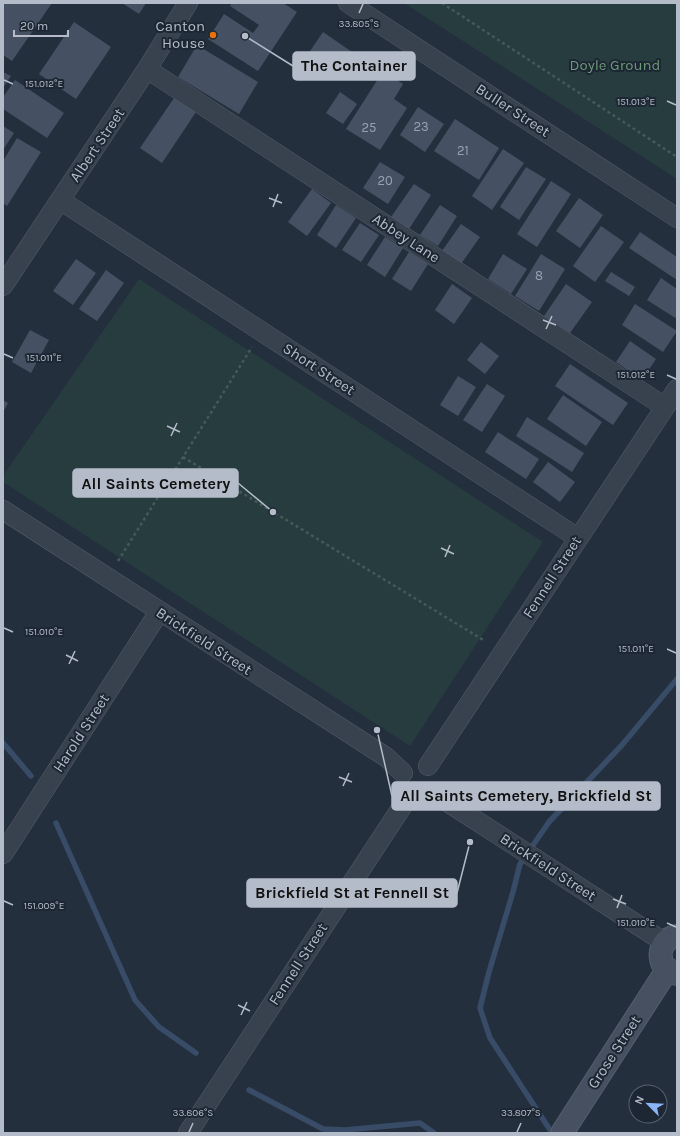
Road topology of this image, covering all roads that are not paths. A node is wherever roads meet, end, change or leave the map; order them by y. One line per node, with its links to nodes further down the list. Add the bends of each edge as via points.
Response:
1 (188, 3): 3 (street, Albert Street)
2 (348, 3): 5 (street, Buller Street)
3 (147, 69): 4 (street, Albert Street); 8 (street, Abbey Lane)
4 (60, 200): 6 (street, Albert Street); 10 (street, Short Street)
5 (677, 218)
6 (3, 286)
7 (677, 389): 8 (street, Fennell Street)
8 (665, 408): 10 (street, Fennell Street)
9 (3, 510): 11 (street, Brickfield Street)
10 (578, 538): 12 (street, Fennell Street)
11 (159, 612): 13 (street, Brickfield Street, via 386,757); 16 (street, Harold Street)
12 (428, 766): 13 (street, via 415,764); 14 (street, via 436,776)
13 (404, 773): 15 (street, via 401,782)
14 (432, 792): 15 (street, via 421,798); 17 (street, Brickfield Street, via 527,854)
15 (409, 796): 19 (street, Fennell Street)
16 (3, 854)
17 (671, 939): 18 (street, via 661,950 660,957 664,967)
18 (672, 972): 20 (street, Grose Street)
19 (188, 1133)
20 (562, 1133)

